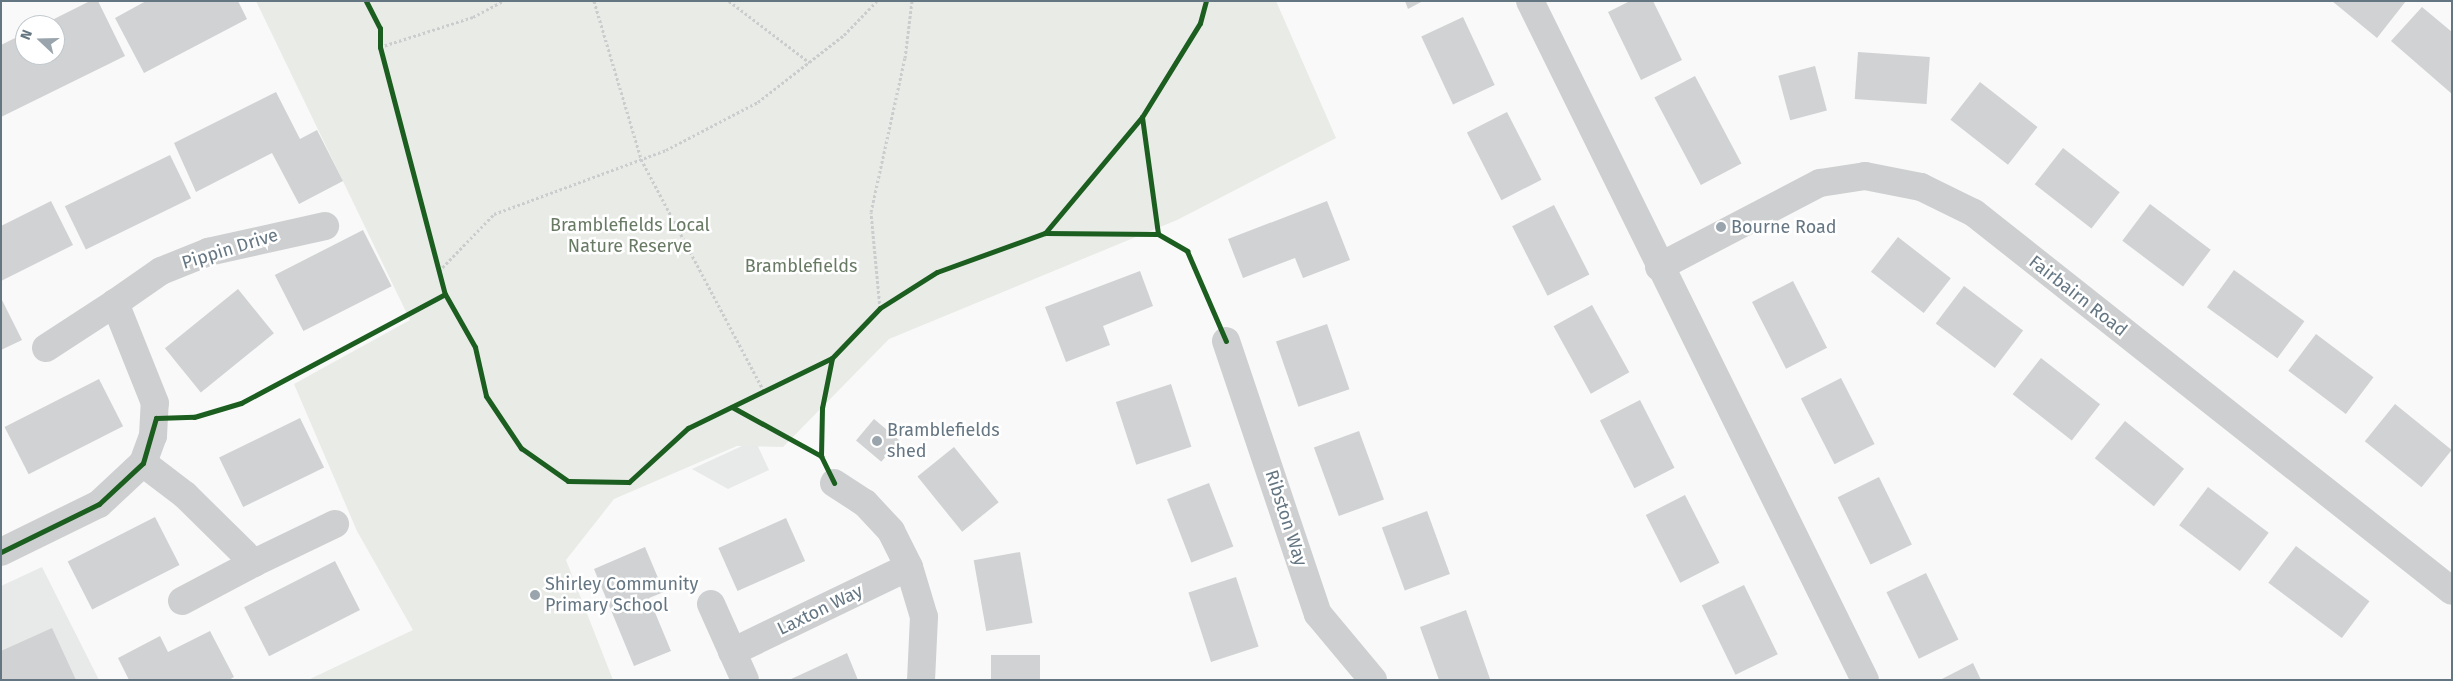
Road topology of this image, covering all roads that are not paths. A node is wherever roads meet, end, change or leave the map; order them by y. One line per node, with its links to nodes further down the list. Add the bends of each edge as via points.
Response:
1 (1530, 1): 3 (street)
2 (325, 226): 4 (street, Pippin Drive, via 208,252 160,271)
3 (1659, 267): 13 (street, Fairbairn Road, via 1820,183 1866,176 1921,187 1974,213); 20 (street)
4 (115, 303): 6 (street, Pippin Drive); 7 (street, via 155,403 153,436)
5 (1226, 341): 19 (street, Ribston Way, via 1318,614)
6 (46, 348)
7 (143, 462): 10 (street, via 99,504); 11 (street, via 186,495)
8 (834, 483): 12 (street, via 865,503 891,531)
9 (335, 524): 11 (street)
10 (1, 552)
11 (254, 563): 14 (street)
12 (908, 568): 16 (street, Laxton Way); 18 (street, via 924,617)
13 (2452, 591)
14 (182, 601)
15 (711, 604): 16 (street)
16 (732, 652): 17 (street)
17 (744, 680)
18 (921, 680)
19 (1373, 680)
20 (1865, 680)

